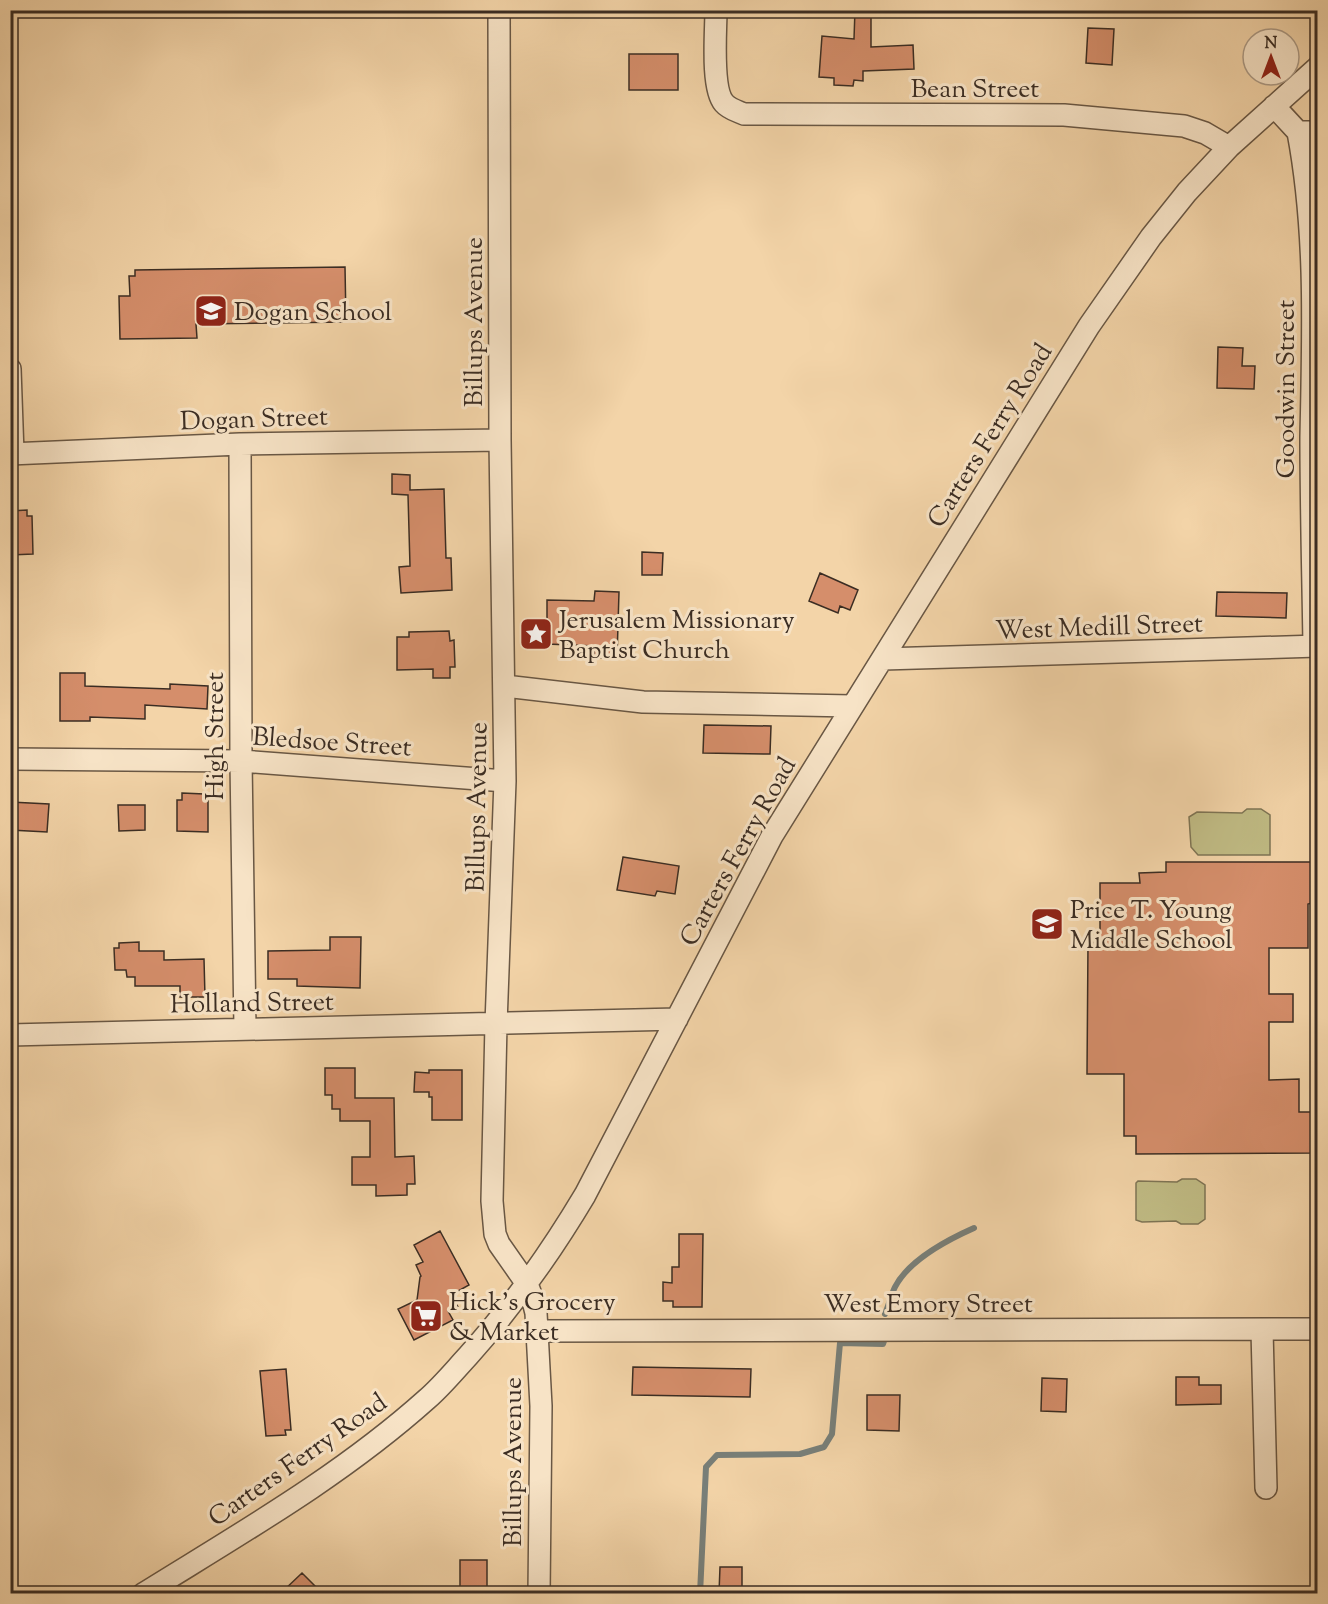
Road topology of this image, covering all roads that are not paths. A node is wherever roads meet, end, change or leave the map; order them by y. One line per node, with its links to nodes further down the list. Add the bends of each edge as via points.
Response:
1 (499, 10): 8 (street, Billups Avenue)
2 (716, 10): 6 (street, Bean Street, via 718,89 725,104 744,114 1064,115 1196,129)
3 (1317, 67): 4 (street, Carters Ferry Road)
4 (1274, 105): 5 (street); 6 (street, Carters Ferry Road)
5 (1308, 132): 11 (street, Goodwin Street)
6 (1229, 147): 12 (street, Carters Ferry Road, via 1151,237 1089,326)
7 (10, 369): 10 (street)
8 (500, 440): 9 (street, Dogan Street); 13 (street, Billups Avenue)
9 (240, 444): 10 (street, Dogan Street); 16 (street, High Street)
10 (12, 454)
11 (1316, 646): 12 (street, West Medill Street)
12 (882, 659): 14 (street, Carters Ferry Road)
13 (505, 686): 14 (street, via 643,702); 17 (street, Billups Avenue)
14 (852, 706): 18 (street, Carters Ferry Road, via 772,836)
15 (10, 759): 16 (street, Bledsoe Street)
16 (241, 762): 17 (street, Bledsoe Street); 20 (street, High Street)
17 (505, 782): 19 (street, Billups Avenue)
18 (677, 1019): 19 (street, Holland Street); 22 (street, Carters Ferry Road, via 585,1195)
19 (496, 1024): 20 (street, Holland Street); 22 (street, Billups Avenue, via 493,1222 499,1244)
20 (245, 1028): 21 (street, Holland Street)
21 (10, 1035)
22 (527, 1284): 25 (street, Billups Avenue); 27 (street, Carters Ferry Road, via 456,1369 397,1424 298,1497)
23 (1317, 1329): 24 (street, West Emory Street)
24 (1262, 1330): 25 (street, West Emory Street); 26 (street)
25 (538, 1331): 28 (street, Billups Avenue)
26 (1266, 1488)
27 (143, 1593)
28 (539, 1593)

